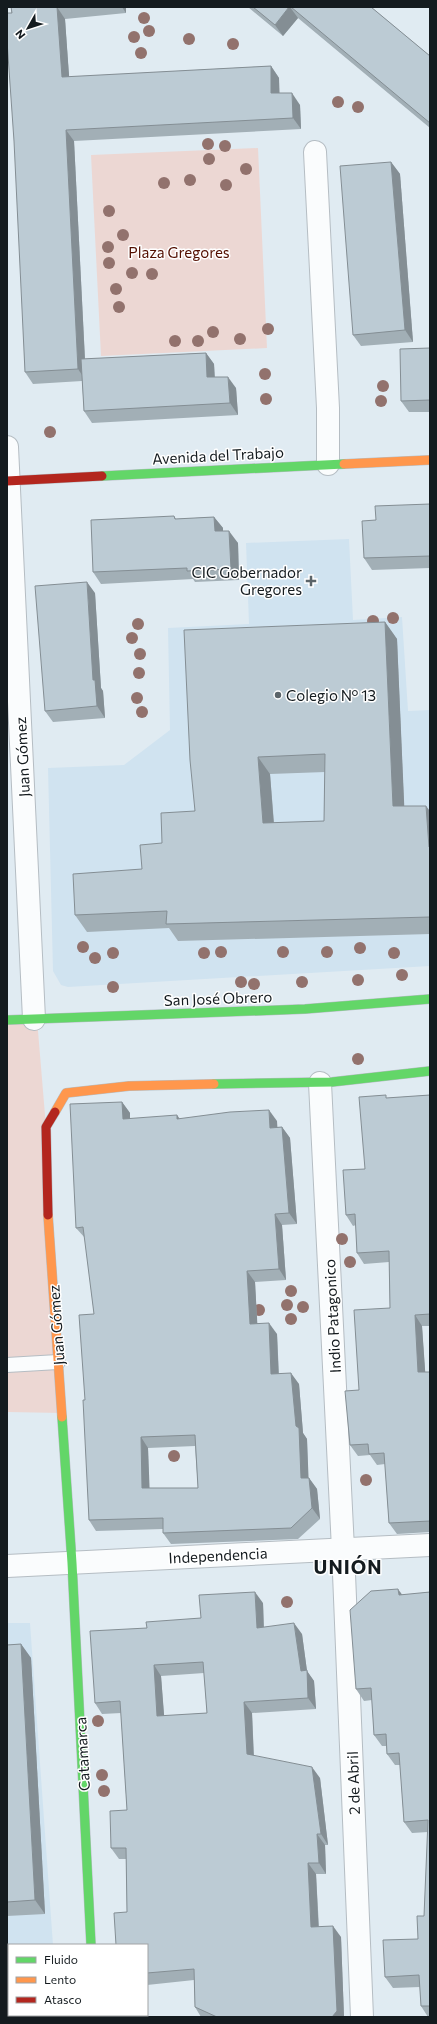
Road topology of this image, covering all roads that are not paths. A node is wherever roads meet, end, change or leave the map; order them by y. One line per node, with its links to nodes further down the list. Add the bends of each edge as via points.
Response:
1 (315, 152): 4 (street, via 328,408)
2 (7, 447): 5 (street, Juan Gómez)
3 (430, 460): 4 (street, Avenida del Trabajo)
4 (328, 464): 5 (street, Avenida del Trabajo)
5 (8, 481): 7 (street, Juan Gómez)
6 (430, 999): 7 (street, San José Obrero, via 305,1009)
7 (34, 1018): 8 (street, San José Obrero)
8 (7, 1020)
9 (430, 1071): 10 (street)
10 (320, 1083): 11 (street, Juan Gómez, via 144,1086 66,1093 46,1127 47,1201); 14 (street, Indio Patagonico)
11 (58, 1362): 12 (lane); 15 (street, Juan Gómez)
12 (7, 1365)
13 (430, 1545): 14 (street, Independencia)
14 (343, 1549): 15 (street, Independencia); 18 (street, 2 de Abril)
15 (72, 1563): 16 (street, Independencia); 17 (street, Catamarca)
16 (7, 1566)
17 (92, 1944)
18 (362, 2017)

